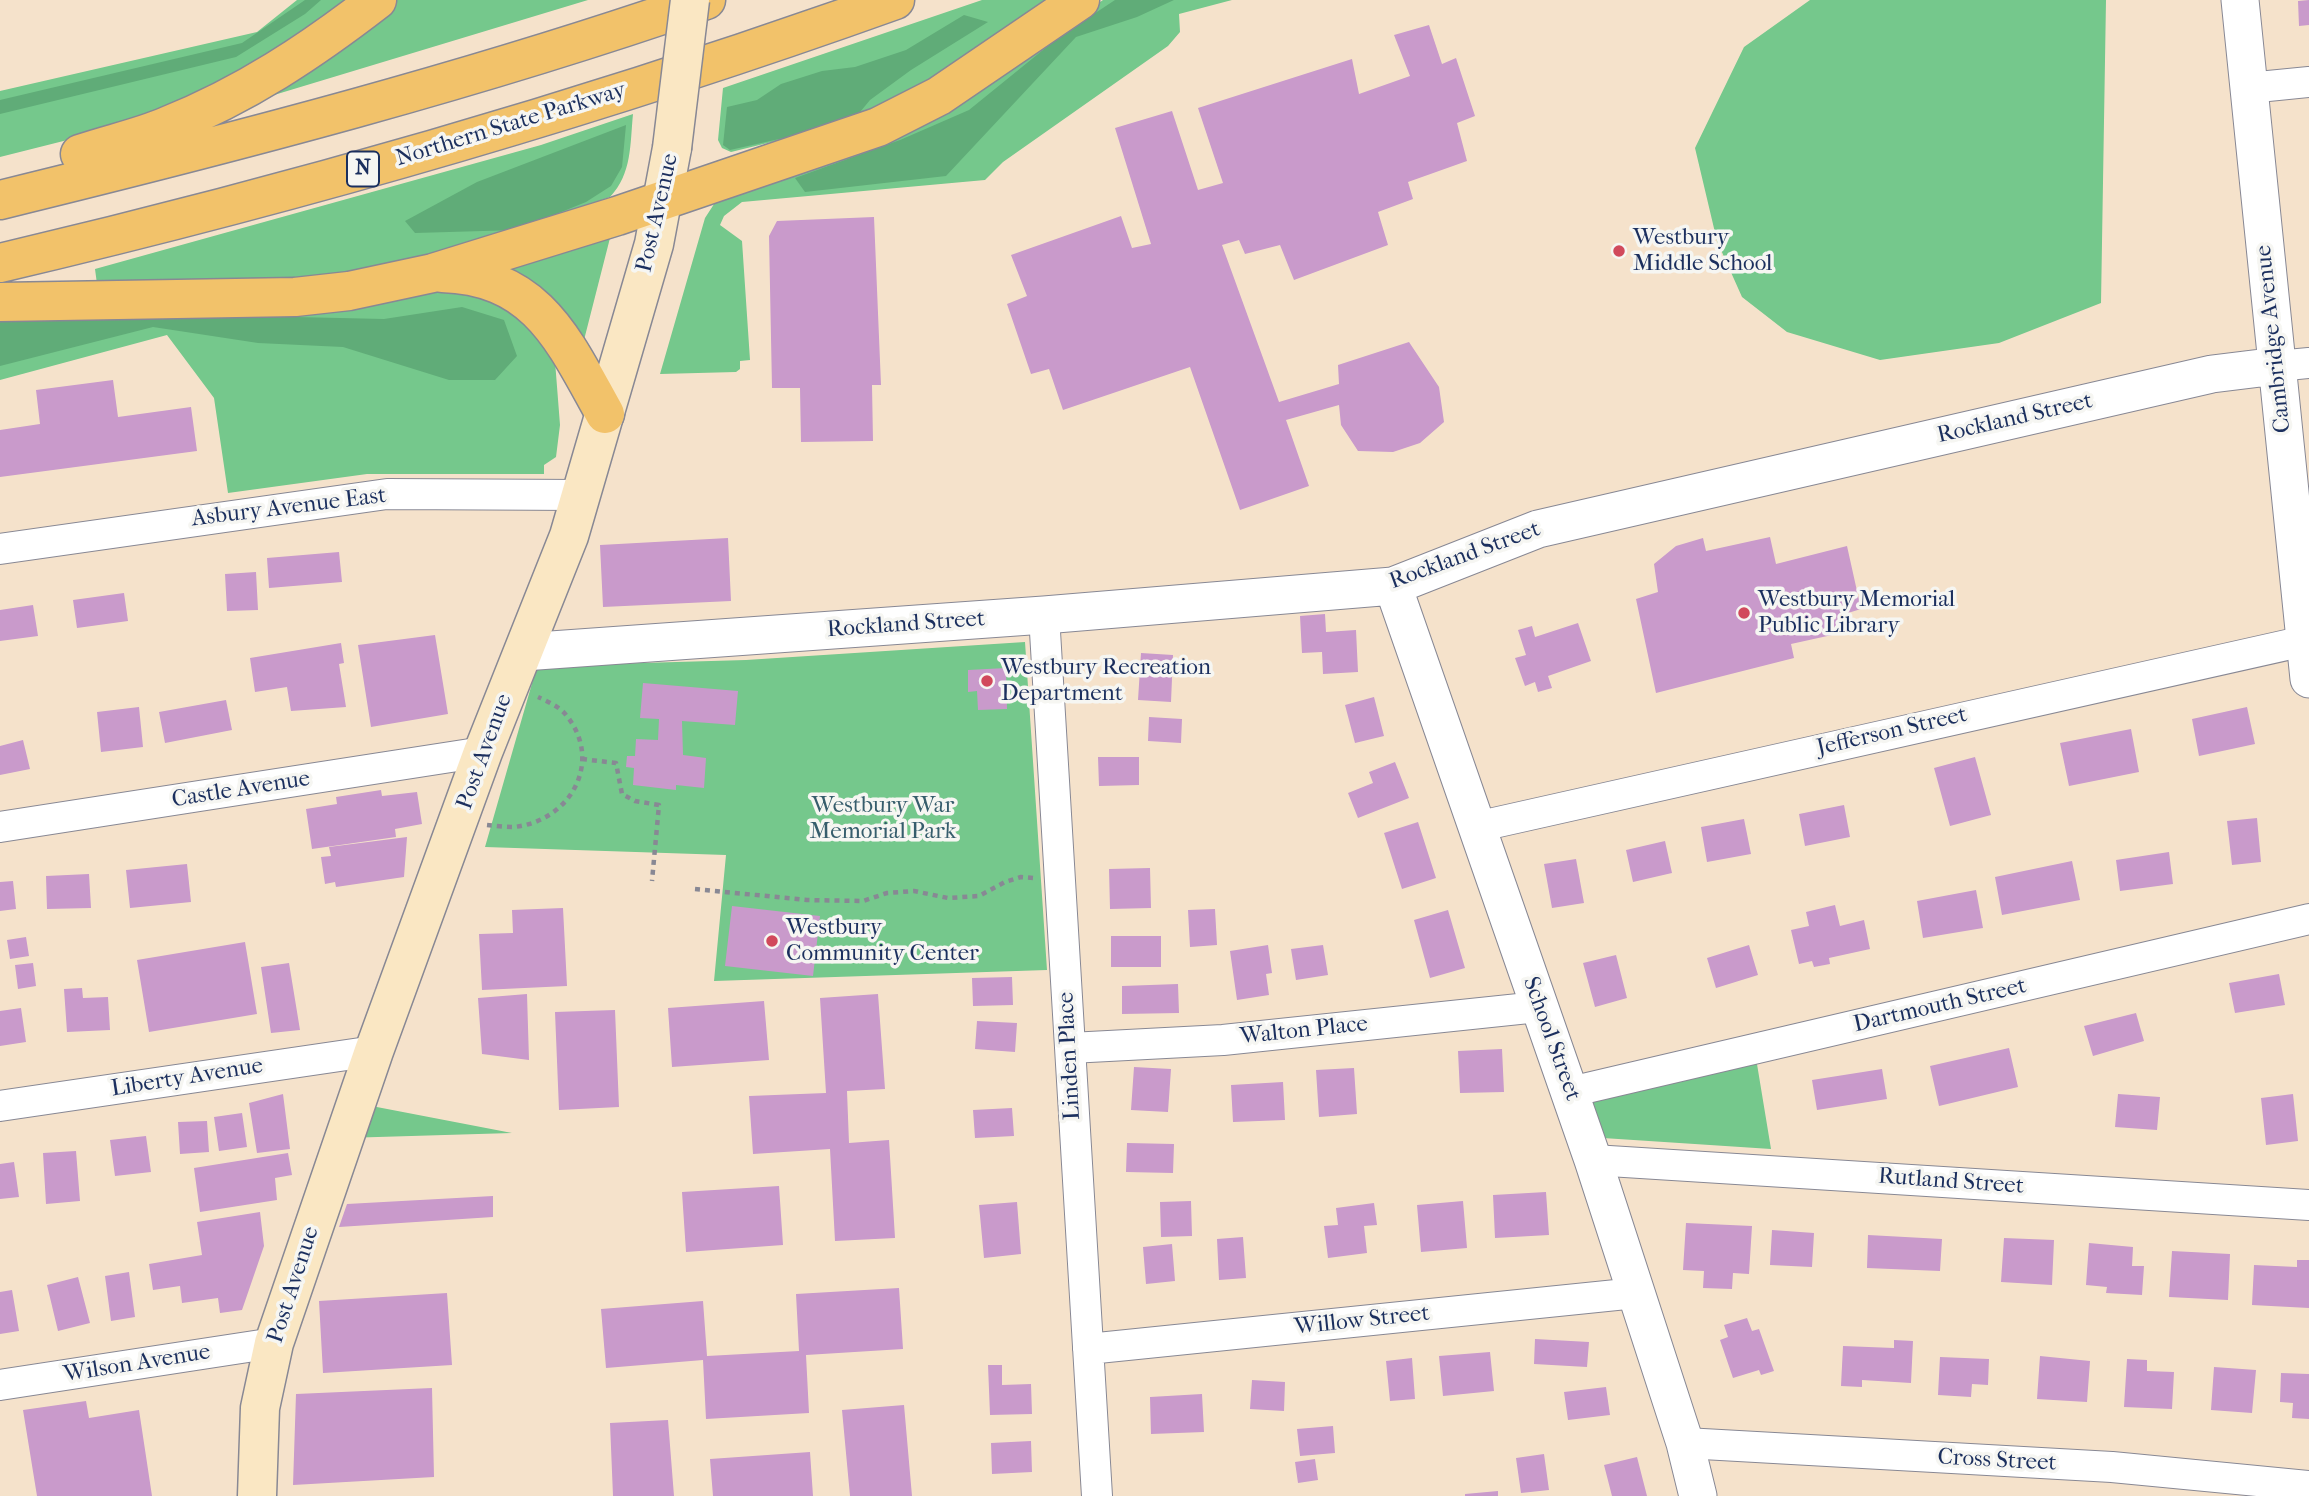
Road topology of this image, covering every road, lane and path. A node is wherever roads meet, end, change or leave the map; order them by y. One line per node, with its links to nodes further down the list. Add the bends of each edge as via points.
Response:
1 (377, 0): 9 (highway, via 298,60 224,101 146,135)
2 (690, 0): 11 (main road, Post Avenue, bridge)
3 (706, 0): 10 (highway, via 313,119)
4 (895, 0): 12 (highway, Northern State Parkway / N, via 496,130 196,215)
5 (1080, 0): 11 (highway, via 900,118)
6 (2240, 0): 8 (street, Cambridge Avenue)
7 (2309, 82): 8 (street)
8 (2248, 88): 15 (street, Cambridge Avenue)
9 (0, 185)
10 (0, 200)
11 (663, 201): 13 (highway); 16 (main road, Post Avenue)
12 (0, 263)
13 (433, 273): 14 (highway, via 295,297); 16 (highway, via 487,279 532,304 561,336)
14 (0, 302)
15 (2293, 364): 19 (street, Rockland Street, via 2198,377 1538,528); 21 (street, Cambridge Avenue)
16 (605, 414): 17 (main road, Post Avenue)
17 (580, 495): 18 (street, Asbury Avenue East, via 387,494); 22 (main road, Post Avenue, via 569,536)
18 (0, 549)
19 (1394, 586): 20 (street, Rockland Street); 29 (street, School Street)
20 (1044, 615): 22 (street, Rockland Street); 30 (street, Linden Place)
21 (2307, 640): 23 (street, Cambridge Avenue); 29 (street, Jefferson Street)
22 (523, 652): 25 (main road, Post Avenue)
23 (2309, 679)
24 (531, 693): 26 (path, via 565,713 581,740)
25 (483, 752): 28 (street, Castle Avenue); 36 (main road, Post Avenue)
26 (582, 759): 27 (path, via 582,776 570,799 543,818 515,827); 31 (path, via 616,763 622,794 659,805)
27 (482, 825)
28 (0, 827)
29 (1476, 827): 34 (street, School Street)
30 (1060, 880): 32 (path, via 1021,877 979,895 948,898 914,891 863,901); 35 (street, Linden Place)
31 (652, 881)
32 (695, 889)
33 (2309, 919): 37 (street, Dartmouth Street)
34 (1538, 1007): 35 (street, Walton Place, via 1223,1040); 37 (street, School Street)
35 (1070, 1048): 43 (street, Linden Place)
36 (374, 1051): 38 (street, Liberty Avenue); 42 (main road, Post Avenue)
37 (1570, 1092): 39 (street, School Street)
38 (0, 1106)
39 (1593, 1160): 40 (street, Rutland Street); 41 (street, School Street)
40 (2309, 1205)
41 (1636, 1293): 43 (street, Willow Street); 45 (street, School Street)
42 (274, 1343): 44 (street, Wilson Avenue); 48 (main road, Post Avenue, via 260,1408)
43 (1088, 1349): 49 (street, Linden Place)
44 (0, 1385)
45 (1685, 1443): 47 (street, Cross Street, via 2112,1467); 50 (street, School Street)
46 (2309, 1486): 47 (street, Cross Street)
47 (2257, 1488)
48 (257, 1496)
49 (1097, 1496)
50 (1698, 1496)

